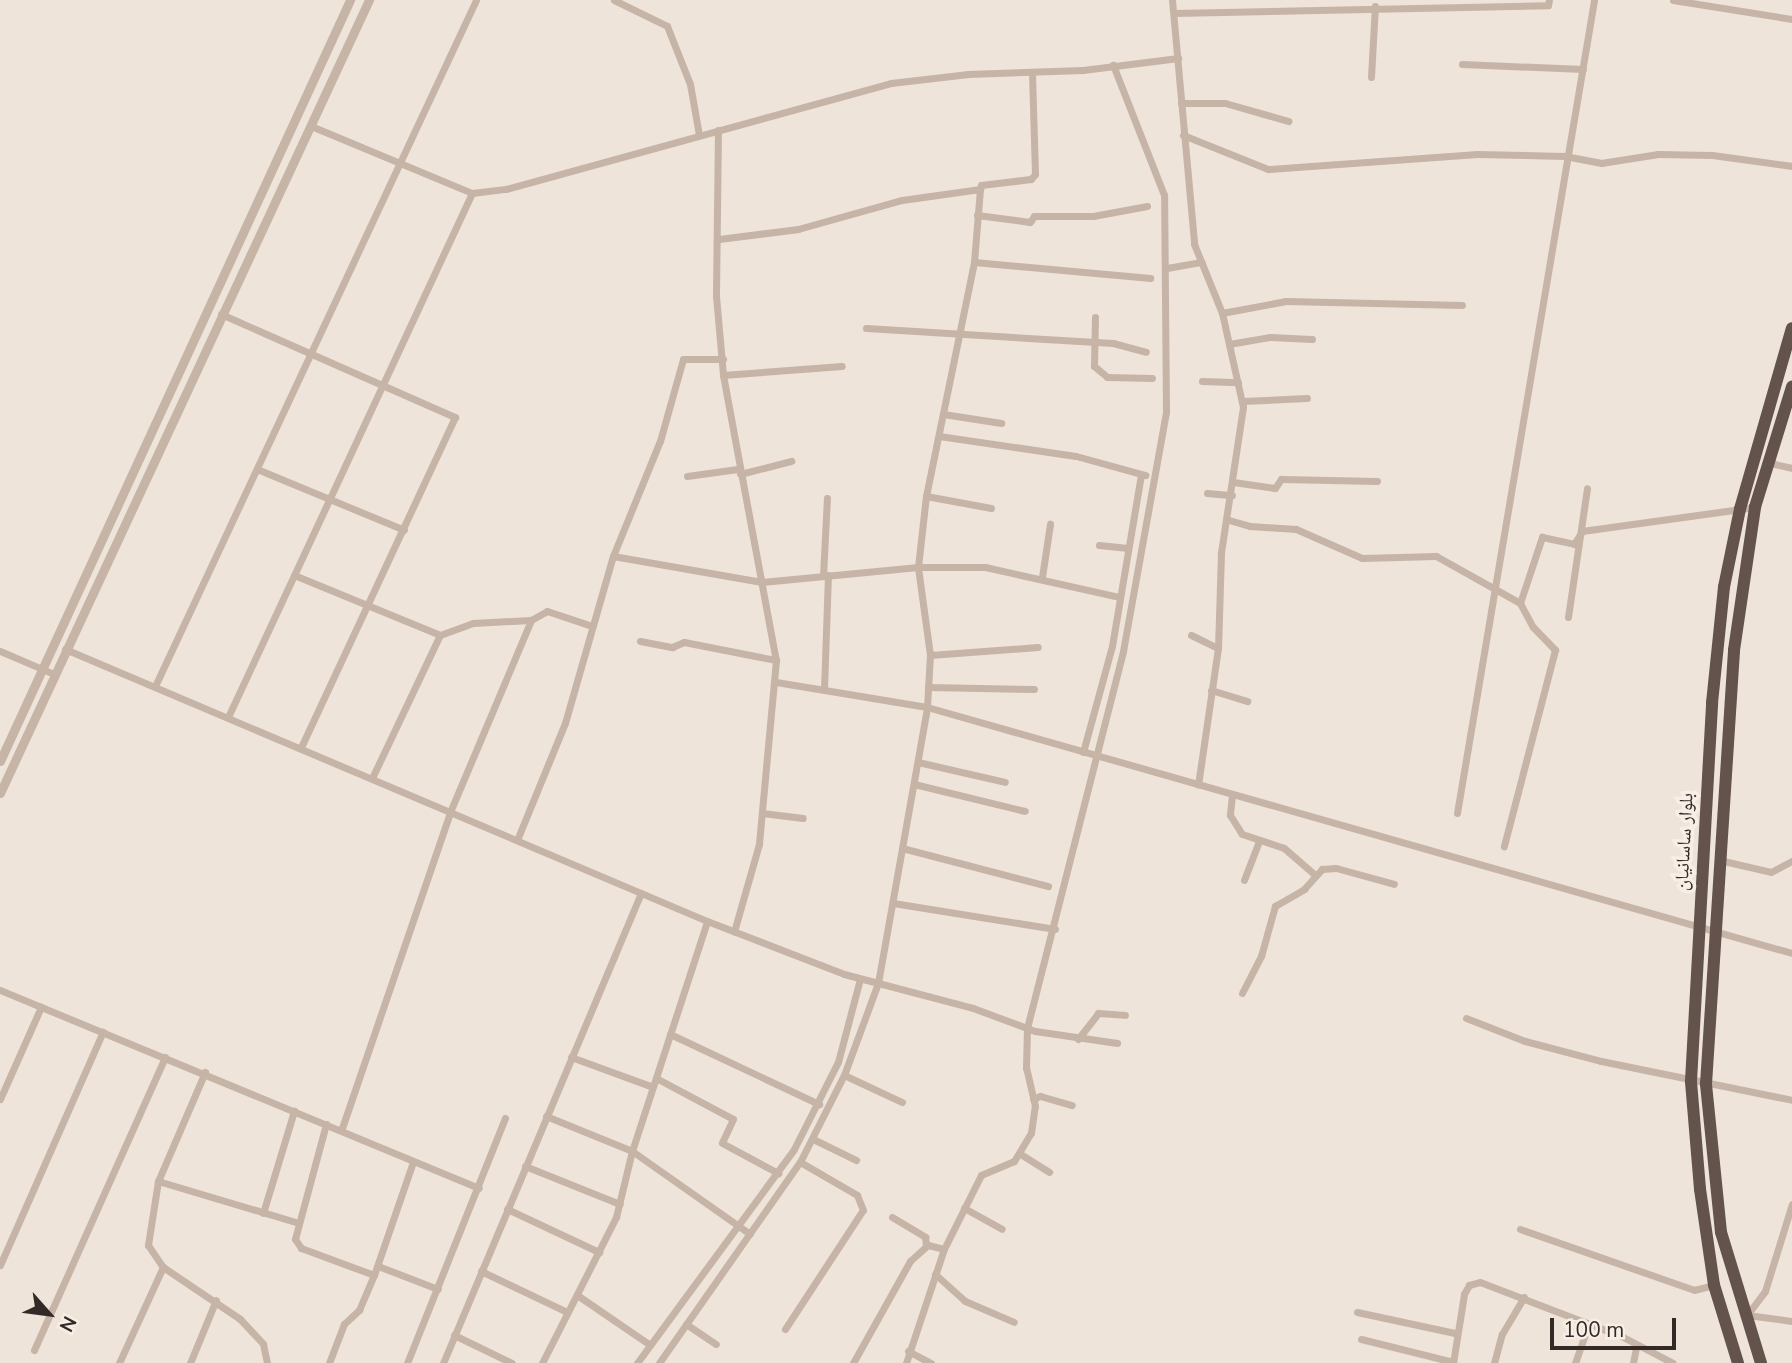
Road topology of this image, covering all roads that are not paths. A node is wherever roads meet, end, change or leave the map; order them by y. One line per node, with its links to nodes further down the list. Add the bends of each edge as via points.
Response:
1 (350, 0): 108 (street)
2 (369, 0): 20 (street)
3 (476, 0): 25 (street)
4 (614, 0): 22 (street, via 667,26 690,84)
5 (1172, 0): 10 (street)
6 (1549, 0): 9 (street, via 1548,5)
7 (1594, 0): 15 (street)
8 (1673, 0): 11 (street)
9 (1376, 6): 10 (street); 17 (street)
10 (1175, 13): 12 (street)
11 (1792, 19)
12 (1178, 58): 14 (street); 18 (street)
13 (1462, 64): 15 (street)
14 (1113, 65): 16 (street); 34 (street, via 1161,179)
15 (1583, 69): 24 (street)
16 (1032, 74): 21 (street, via 968,74 891,83); 27 (street, via 1034,178 981,185)
17 (1371, 78)
18 (1181, 103): 19 (street, via 1225,103); 23 (street)
19 (1288, 121)
20 (311, 126): 25 (street); 38 (street)
21 (718, 130): 22 (street); 31 (street)
22 (699, 135): 28 (street, via 506,189)
23 (1183, 135): 24 (street, via 1268,169 1443,155); 33 (street, via 1194,244)
24 (1565, 156): 26 (street, via 1601,163 1658,155 1712,155); 92 (street)
25 (400, 164): 28 (street); 46 (street)
26 (1792, 166)
27 (980, 189): 30 (street); 31 (street, via 902,200 798,229)
28 (472, 193): 54 (street)
29 (1147, 206): 30 (street, via 1093,216 1034,216 1030,222)
30 (977, 215): 32 (street)
31 (719, 239): 48 (street, via 716,296)
32 (974, 262): 35 (street); 42 (street)
33 (1201, 262): 34 (street); 37 (street)
34 (1167, 268): 68 (street, via 1163,356 1168,398)
35 (1150, 278)
36 (1462, 305): 37 (street, via 1286,301)
37 (1222, 313): 45 (street)
38 (221, 314): 46 (street); 104 (street)
39 (1095, 317): 44 (street)
40 (866, 328): 42 (street)
41 (1792, 328): 79 (highway, بلوار ساسانیان)
42 (958, 331): 44 (street); 58 (street)
43 (1312, 339): 45 (street, via 1270,337)
44 (1094, 344): 47 (street, via 1113,343); 51 (street, via 1094,366 1107,377)
45 (1229, 344): 53 (street)
46 (312, 351): 54 (street); 63 (street)
47 (1146, 352)
48 (723, 359): 50 (street); 86 (street, via 683,359 660,441)
49 (842, 366): 50 (street)
50 (723, 375): 65 (street)
51 (1152, 378)
52 (1202, 381): 53 (street)
53 (1238, 382): 57 (street)
54 (384, 383): 76 (street); 82 (street, via 455,417)
55 (1792, 387): 62 (highway, بلوار ساسانیان)
56 (1307, 398): 57 (street)
57 (1242, 401): 70 (street)
58 (943, 414): 59 (street); 60 (street)
59 (1001, 423)
60 (939, 436): 66 (street, via 1076,456); 74 (street)
61 (791, 460): 65 (street)
62 (1770, 463): 64 (street); 77 (highway, بلوار ساسانیان)
63 (257, 468): 76 (street); 111 (street)
64 (1792, 468)
65 (739, 471): 67 (street); 91 (street)
66 (1141, 475): 68 (street); 85 (street)
67 (687, 476)
68 (1153, 476): 121 (street, via 1123,651)
69 (1377, 481): 70 (street, via 1282,479 1276,488)
70 (1233, 482): 73 (street)
71 (1587, 488): 83 (street)
72 (1207, 493): 73 (street)
73 (1231, 495): 80 (street)
74 (926, 496): 78 (street); 87 (street)
75 (827, 498): 89 (street)
76 (330, 499): 82 (street); 88 (street)
77 (1755, 507): 79 (street); 139 (highway, بلوار ساسانیان, via 1734,650)
78 (990, 508)
79 (1740, 509): 83 (street); 148 (highway, بلوار ساسانیان, via 1724,587 1713,690)
80 (1229, 520): 92 (street, via 1296,529 1362,558 1436,556); 103 (street, via 1221,552)
81 (1050, 524): 90 (street)
82 (404, 530): 95 (street)
83 (1582, 531): 94 (street, via 1573,544 1542,537); 96 (street)
84 (1099, 545): 85 (street)
85 (1128, 548): 93 (street)
86 (613, 556): 91 (street); 98 (street)
87 (918, 567): 89 (street); 90 (street, via 985,567); 106 (street)
88 (294, 575): 95 (street); 118 (street)
89 (825, 575): 91 (street); 114 (street)
90 (1042, 577): 93 (street)
91 (762, 582): 107 (street)
92 (1497, 591): 94 (street); 133 (street)
93 (1119, 597): 120 (street, via 1102,687)
94 (1520, 603): 137 (street, via 1533,627 1555,650)
95 (367, 608): 99 (street); 119 (street)
96 (1568, 617)
97 (531, 620): 98 (street, via 547,611); 99 (street, via 473,623); 131 (street)
98 (592, 626): 135 (street, via 565,723)
99 (440, 635): 124 (street)
100 (1191, 635): 103 (street)
101 (640, 641): 107 (street, via 672,647 684,642)
102 (1038, 647): 106 (street)
103 (1218, 648): 115 (street)
104 (65, 649): 109 (street); 111 (street)
105 (0, 651): 108 (street)
106 (930, 655): 112 (street)
107 (776, 660): 110 (street)
108 (42, 669): 109 (street); 122 (street)
109 (54, 674): 128 (street)
110 (776, 682): 114 (street); 132 (street)
111 (155, 686): 118 (street)
112 (928, 687): 113 (street); 117 (street)
113 (1034, 689)
114 (824, 690): 117 (street)
115 (1211, 690): 116 (street); 127 (street)
116 (1247, 701)
117 (928, 707): 120 (street); 123 (street)
118 (228, 717): 119 (street)
119 (301, 748): 124 (street)
120 (1083, 751): 121 (street)
121 (1096, 755): 127 (street); 150 (street)
122 (0, 761)
123 (918, 762): 125 (street); 126 (street)
124 (372, 778): 131 (street)
125 (1005, 782)
126 (914, 784): 130 (street); 138 (street)
127 (1198, 785): 129 (street)
128 (0, 793)
129 (1232, 795): 136 (street, via 1233,824); 148 (street)
130 (1025, 811)
131 (450, 812): 135 (street); 183 (street)
132 (762, 813): 134 (street); 151 (street, via 753,872)
133 (1457, 813)
134 (803, 818)
135 (517, 840): 145 (street)
136 (1258, 843): 141 (street, via 1284,848); 142 (street)
137 (1504, 846)
138 (902, 848): 144 (street); 146 (street)
139 (1718, 859): 140 (street, via 1771,872); 149 (highway, بلوار ساسانیان)
140 (1792, 861)
141 (1315, 875): 143 (street, via 1336,868); 156 (street, via 1304,889 1275,906 1261,956)
142 (1244, 880)
143 (1394, 884)
144 (1048, 886)
145 (641, 893): 147 (street); 166 (street)
146 (892, 903): 150 (street); 154 (street)
147 (707, 921): 151 (street); 162 (street)
148 (1700, 925): 149 (street); 170 (highway, بلوار ساسانیان)
149 (1713, 928): 152 (street); 171 (highway, بلوار ساسانیان)
150 (1055, 929): 160 (street)
151 (734, 932): 153 (street)
152 (1792, 953)
153 (860, 979): 154 (street); 177 (street, via 838,1062)
154 (878, 984): 160 (street); 168 (street)
155 (0, 990): 157 (street)
156 (1242, 993)
157 (41, 1007): 161 (street); 173 (street)
158 (1125, 1015): 163 (street, via 1098,1013)
159 (1466, 1018): 170 (street, via 1525,1041)
160 (1027, 1028): 163 (street); 174 (street, via 1026,1068)
161 (103, 1032): 165 (street); 210 (street)
162 (670, 1034): 169 (street); 177 (street)
163 (1078, 1039): 164 (street)
164 (1117, 1043)
165 (165, 1057): 167 (street); 235 (street)
166 (571, 1057): 172 (street); 180 (street)
167 (205, 1072): 179 (street); 194 (street)
168 (844, 1075): 176 (street); 184 (street)
169 (656, 1078): 172 (street); 192 (street, via 733,1119 722,1143)
170 (1691, 1081): 171 (street); 216 (highway, بلوار ساسانیان)
171 (1706, 1084): 175 (street); 223 (highway, بلوار ساسانیان, via 1721,1232)
172 (653, 1087): 186 (street)
173 (0, 1099)
174 (1033, 1099): 178 (street, via 1041,1096); 187 (street, via 1031,1133)
175 (1792, 1100)
176 (902, 1102)
177 (819, 1104): 185 (street)
178 (1072, 1105)
179 (294, 1111): 182 (street); 200 (street)
180 (546, 1116): 186 (street); 191 (street)
181 (505, 1118): 195 (street)
182 (326, 1124): 183 (street); 202 (street)
183 (342, 1128): 190 (street)
184 (813, 1139): 188 (street); 189 (street)
185 (794, 1149): 188 (street); 192 (street)
186 (632, 1151): 196 (street); 203 (street)
187 (1022, 1154): 193 (street); 198 (street, via 981,1175)
188 (802, 1159): 206 (street); 228 (street, via 857,1195 863,1210)
189 (856, 1160)
190 (413, 1162): 195 (street); 211 (street)
191 (525, 1166): 196 (street); 199 (street)
192 (778, 1172): 203 (street)
193 (1049, 1172)
194 (158, 1181): 200 (street); 212 (street, via 148,1245)
195 (479, 1188): 217 (street)
196 (620, 1204): 209 (street)
197 (1792, 1204): 223 (street, via 1765,1291)
198 (964, 1208): 204 (street); 208 (street)
199 (507, 1209): 209 (street); 213 (street)
200 (263, 1213): 202 (street)
201 (892, 1217): 207 (street, via 925,1237)
202 (299, 1223): 215 (street, via 295,1238 300,1248)
203 (740, 1227): 206 (street); 233 (street)
204 (1002, 1229)
205 (1520, 1229): 216 (street, via 1694,1290)
206 (750, 1234): 227 (street)
207 (926, 1245): 208 (street); 247 (street, via 910,1261)
208 (944, 1249): 214 (street)
209 (599, 1252): 218 (street)
210 (0, 1265)
211 (378, 1266): 215 (street); 217 (street)
212 (163, 1267): 220 (street); 238 (street)
213 (481, 1271): 221 (street); 230 (street)
214 (935, 1274): 225 (street, via 965,1301); 236 (street)
215 (374, 1275): 241 (street, via 359,1310 345,1324)
216 (1714, 1285): 255 (highway, بلوار ساسانیان)
217 (438, 1289): 242 (street)
218 (577, 1295): 221 (street); 233 (street)
219 (1524, 1297): 226 (street); 229 (street, via 1480,1282 1469,1285); 251 (street, via 1503,1334)
220 (216, 1300): 239 (street); 240 (street, via 263,1344)
221 (567, 1312): 245 (street)
222 (1357, 1312): 229 (street)
223 (1746, 1315): 224 (street); 256 (highway, بلوار ساسانیان)
224 (1792, 1321)
225 (1014, 1322)
226 (1589, 1323): 234 (street); 252 (street)
227 (686, 1324): 232 (street); 237 (street)
228 (785, 1329)
229 (1455, 1333): 250 (street)
230 (454, 1335): 243 (street); 244 (street)
231 (1361, 1339): 250 (street)
232 (716, 1344)
233 (650, 1345): 246 (street)
234 (1636, 1348): 253 (street); 254 (street)
235 (34, 1350)
236 (908, 1351): 248 (street); 249 (street)
237 (662, 1362)
238 (119, 1363)
239 (190, 1363)
240 (267, 1363)
241 (329, 1363)
242 (407, 1363)
243 (443, 1363)
244 (512, 1363)
245 (542, 1363)
246 (638, 1363)
247 (853, 1363)
248 (906, 1363)
249 (931, 1363)
250 (1453, 1363)
251 (1494, 1363)
252 (1575, 1363)
253 (1633, 1363)
254 (1673, 1363)
255 (1738, 1363)
256 (1761, 1363)

